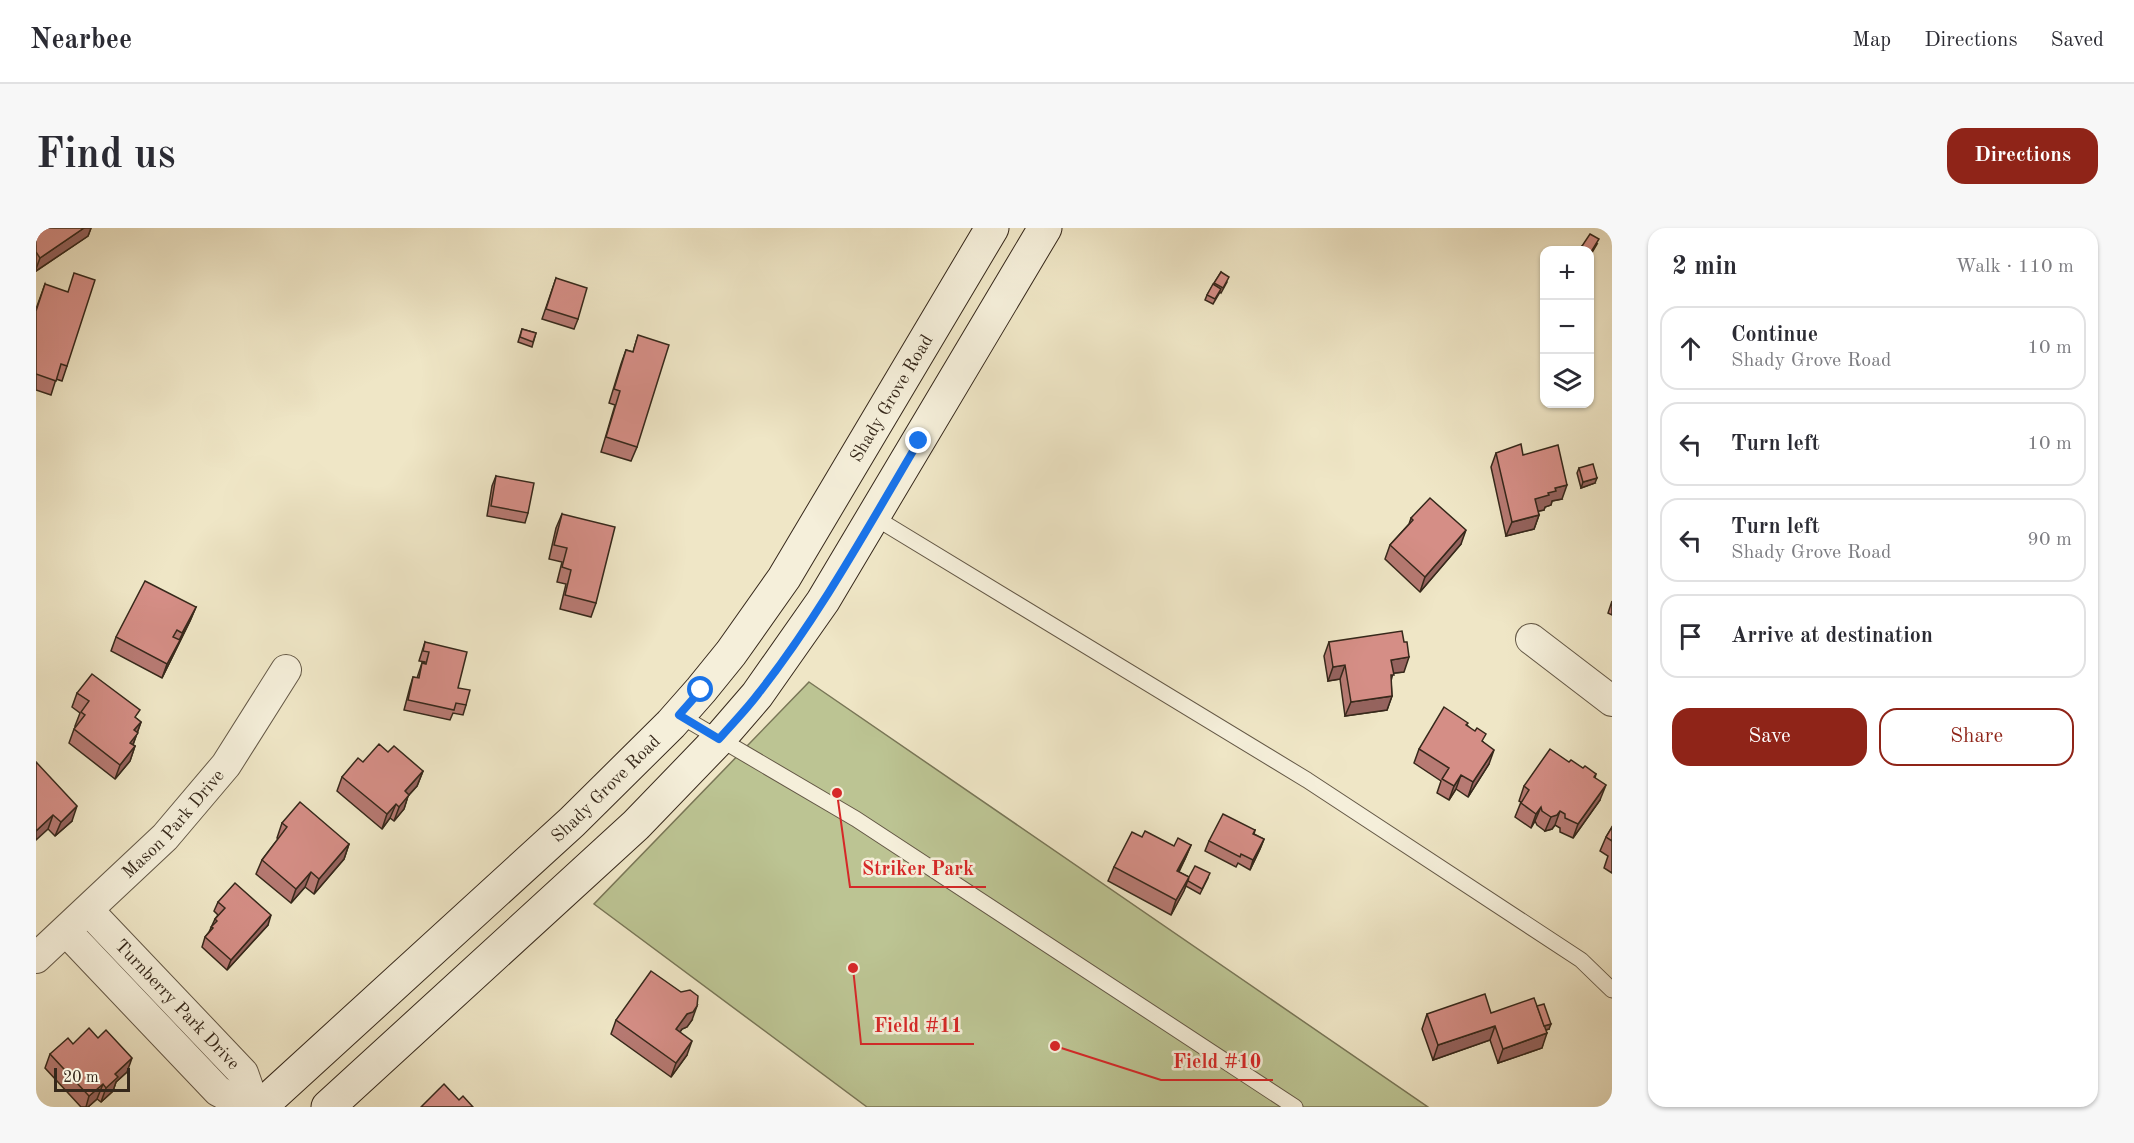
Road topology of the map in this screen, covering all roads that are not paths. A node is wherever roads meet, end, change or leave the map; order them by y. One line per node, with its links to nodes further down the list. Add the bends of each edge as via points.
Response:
1 (992, 228): 7 (main road, Shady Grove Road, via 784,578 731,653)
2 (1045, 228): 3 (main road)
3 (874, 517): 8 (main road, via 791,649); 12 (lane, via 1307,780 1581,960)
4 (1531, 639): 6 (street)
5 (286, 670): 9 (street, Mason Park Drive, via 226,765 165,837)
6 (1612, 701)
7 (679, 715): 8 (lane); 15 (main road, Shady Grove Road, via 572,822)
8 (719, 739): 16 (main road, via 627,833); 17 (lane, via 856,819)
9 (88, 909): 10 (street, Mason Park Drive); 14 (street, Turnberry Park Drive, via 243,1073)
10 (66, 931): 11 (street, Mason Park Drive); 13 (street, Turnberry Park Drive, via 218,1091)
11 (36, 958)
12 (1612, 990)
13 (249, 1107)
14 (255, 1107)
15 (260, 1107)
16 (328, 1107)
17 (1295, 1107)

